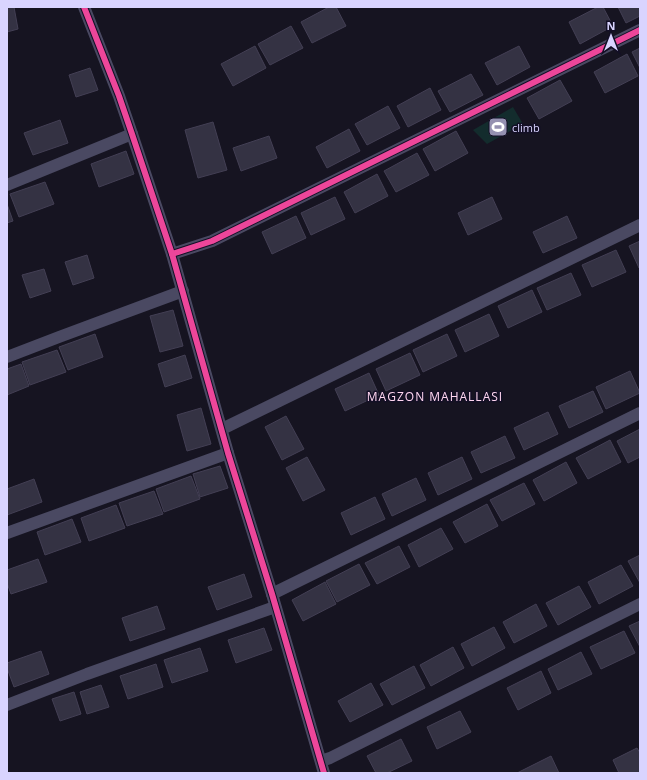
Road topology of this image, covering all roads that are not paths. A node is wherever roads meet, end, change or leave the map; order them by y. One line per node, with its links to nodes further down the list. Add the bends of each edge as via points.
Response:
1 (84, 7): 3 (street)
2 (640, 30): 6 (street, via 212,241)
3 (132, 134): 4 (street); 6 (street)
4 (7, 185)
5 (640, 225): 10 (street)
6 (172, 254): 7 (street)
7 (183, 292): 8 (street); 10 (street)
8 (7, 357)
9 (640, 413): 13 (street)
10 (222, 429): 11 (street)
11 (228, 453): 12 (street); 13 (street)
12 (7, 533)
13 (272, 594): 15 (street)
14 (640, 604): 17 (street)
15 (275, 607): 16 (street); 17 (street)
16 (7, 705)
17 (321, 761): 18 (street)
18 (324, 773)

